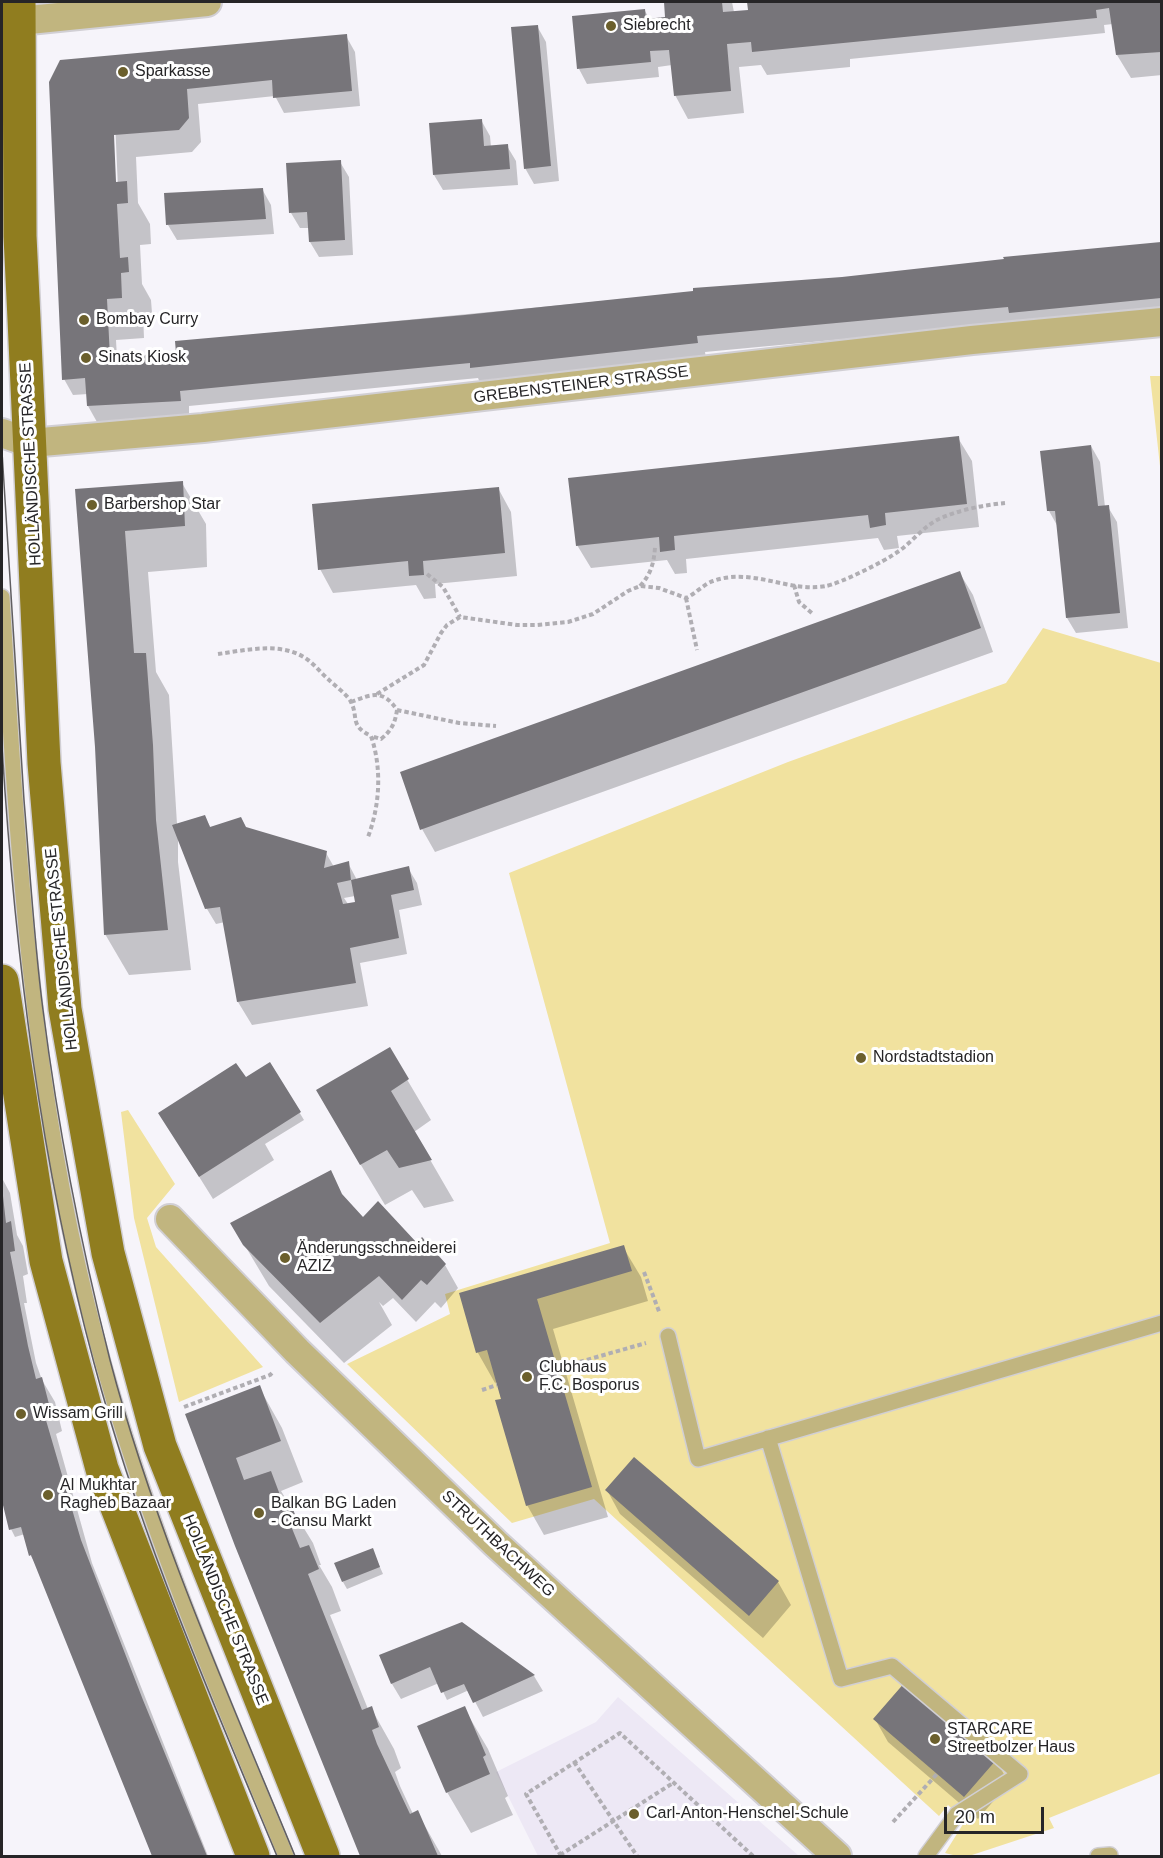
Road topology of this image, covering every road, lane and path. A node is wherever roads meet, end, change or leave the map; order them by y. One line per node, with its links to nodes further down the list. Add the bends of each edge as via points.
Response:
1 (207, 2): 2 (street)
2 (19, 11): 4 (main road, HOLLÄNDISCHE STRASSE)
3 (1161, 322): 4 (street, GREBENSTEINER STRASSE, via 203,428)
4 (16, 438): 42 (main road, HOLLÄNDISCHE STRASSE, via 65,1008 108,1253 160,1446)
5 (1005, 503): 8 (path, via 938,519 897,553 827,586)
6 (655, 547): 9 (path, via 649,576)
7 (427, 574): 13 (path, via 442,587)
8 (794, 585): 11 (path, via 752,577 731,578 712,581); 12 (path, via 799,602)
9 (640, 586): 11 (path); 13 (path, via 593,614 568,622 517,625)
10 (2, 597): 41 (lane, via 20,870 34,1010 78,1264 103,1363 151,1515)
11 (686, 598): 14 (path)
12 (813, 614)
13 (460, 617): 16 (path, via 441,633 424,665)
14 (697, 650)
15 (218, 654): 17 (path, via 258,649 293,651 309,660)
16 (377, 694): 17 (path); 18 (path, via 390,699)
17 (351, 702): 20 (path, via 360,731)
18 (397, 710): 19 (path); 20 (path, via 390,732 381,739)
19 (496, 726)
20 (370, 736): 21 (path, via 378,769)
21 (368, 837)
22 (2, 981): 23 (main road)
23 (4, 1020): 40 (main road, via 46,1261 102,1469)
24 (170, 1219): 28 (street, STRUTHBACHWEG)
25 (644, 1272): 27 (path)
26 (1161, 1323): 33 (lane)
27 (668, 1336): 29 (path); 33 (lane, via 698,1458)
28 (297, 1351): 32 (path, via 270,1375); 45 (street, STRUTHBACHWEG, via 495,1543)
29 (558, 1368)
30 (497, 1385): 31 (path)
31 (482, 1390)
32 (175, 1410)
33 (768, 1438): 46 (lane, via 841,1679 892,1666 1020,1774 957,1814)
34 (574, 1762): 36 (path, via 620,1733); 37 (path); 39 (path, via 526,1794)
35 (937, 1774): 38 (path)
36 (674, 1783): 37 (path); 44 (path)
37 (613, 1821): 39 (path); 43 (path)
38 (893, 1822)
39 (560, 1856)
40 (253, 1857)
41 (286, 1857)
42 (323, 1857)
43 (637, 1857)
44 (753, 1857)
45 (837, 1857)
46 (926, 1857)

